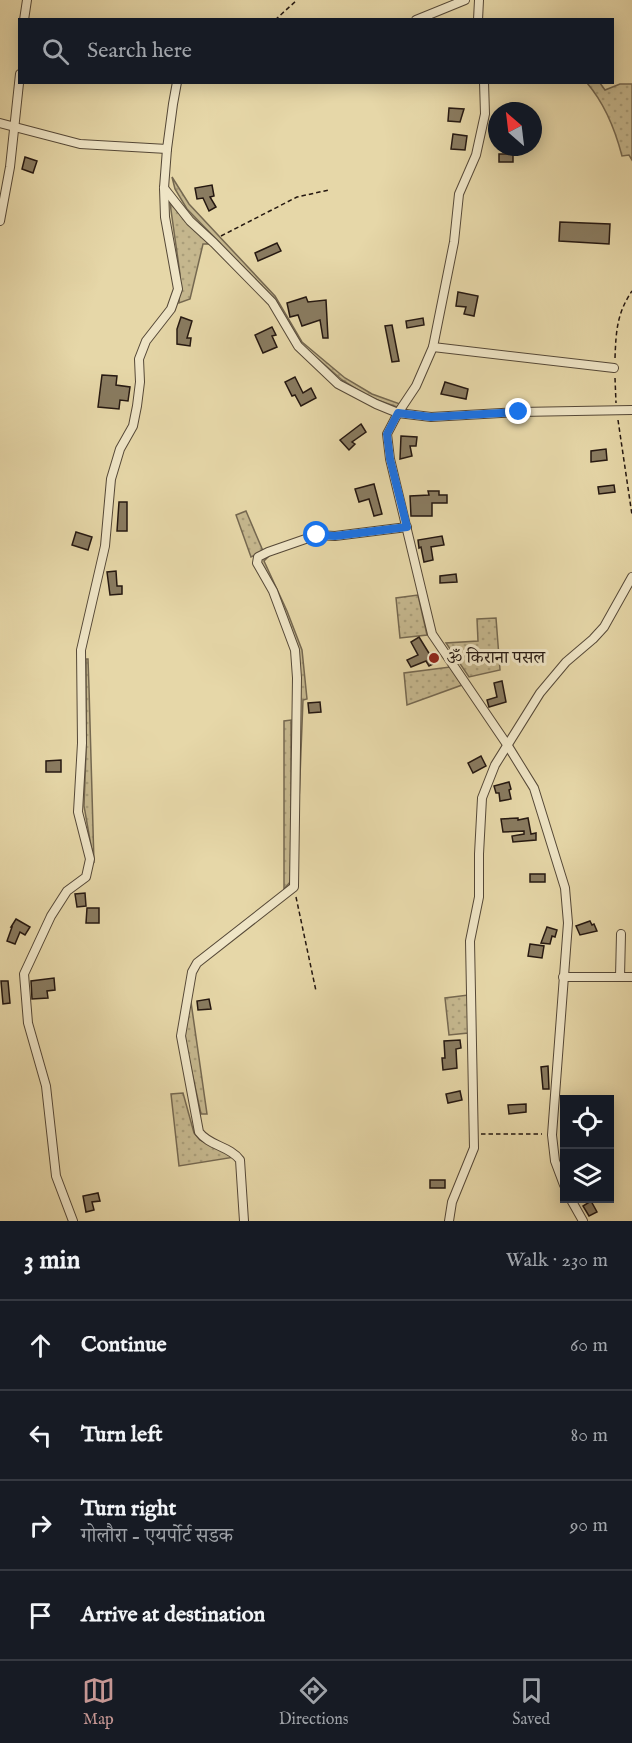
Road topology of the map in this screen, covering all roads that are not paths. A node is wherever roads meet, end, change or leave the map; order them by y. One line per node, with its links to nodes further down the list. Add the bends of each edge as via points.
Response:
1 (27, 0): 4 (street)
2 (465, 0): 5 (street)
3 (479, 0): 6 (street)
4 (24, 18)
5 (421, 18)
6 (478, 18)
7 (19, 84): 11 (street)
8 (177, 84): 12 (street)
9 (484, 84): 15 (street, via 486,114 476,155 459,194 454,242)
10 (0, 123): 11 (street)
11 (15, 126): 12 (street, via 80,144); 14 (street)
12 (166, 149): 13 (street)
13 (164, 188): 18 (street, via 190,221 272,302 298,346 330,377); 28 (street, via 178,289 171,309 146,341 139,358 137,406 111,479 105,546 81,650 78,812 90,859 86,877 67,891 51,916 24,974 28,1023 46,1086 56,1176)
14 (0, 221)
15 (433, 346): 16 (street); 18 (street, via 416,386)
16 (614, 368)
17 (632, 410): 18 (street, via 431,417)
18 (398, 413): 19 (street, via 387,434)
19 (407, 527): 21 (street, via 432,634); 29 (street, via 317,535 258,557 257,563 273,591 295,650 294,887 197,963 181,1036 199,1132 203,1138 237,1154 240,1160)
20 (632, 577): 21 (street, via 604,627 540,693)
21 (508, 746): 23 (street, via 534,788 565,888 568,923); 30 (street, via 495,765 482,798 478,897 470,941 474,1151 452,1202)
22 (621, 934): 24 (street)
23 (563, 977): 24 (street); 26 (street, via 552,1135)
24 (621, 977): 25 (street)
25 (632, 977)
26 (560, 1174)
27 (573, 1203): 31 (street)
28 (73, 1221)
29 (244, 1221)
30 (449, 1221)
31 (583, 1221)

